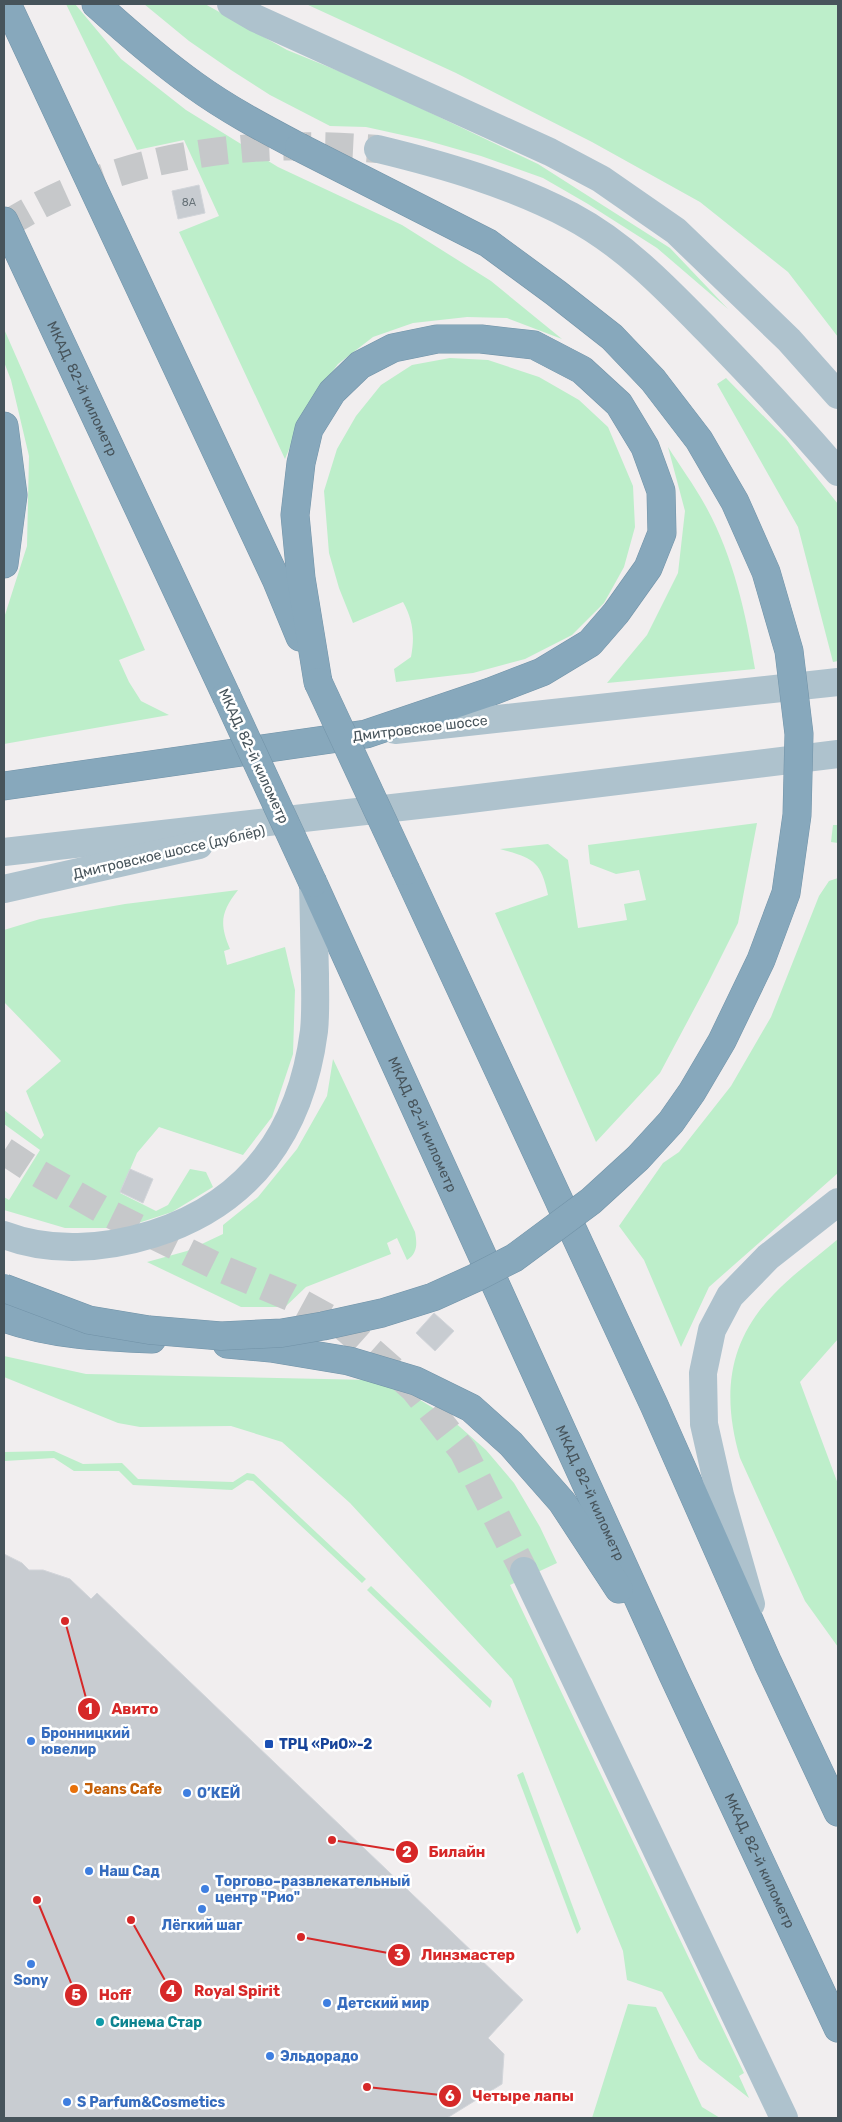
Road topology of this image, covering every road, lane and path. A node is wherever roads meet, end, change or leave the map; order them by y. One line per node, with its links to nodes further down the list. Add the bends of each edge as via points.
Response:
1 (7, 4): 10 (highway, via 276,579)
2 (96, 4): 23 (highway, bridge, via 132,37 194,85 249,121 488,243 612,337 653,380 699,440 735,502 766,572 789,651 799,734 797,815 786,893 761,960 722,1042 692,1092 671,1122 638,1158 591,1201 514,1258 433,1297 382,1313 324,1326 221,1336 149,1330 89,1320)
3 (230, 4): 6 (main road, via 550,152 601,179 676,231 789,340)
4 (378, 149): 8 (main road, via 444,165 504,186 572,217 637,260 769,393)
5 (4, 221): 18 (highway, МКАД, 82-й километр, bridge)
6 (838, 395)
7 (4, 426): 9 (highway, via 13,495)
8 (838, 472)
9 (4, 564)
10 (318, 682): 12 (highway, via 301,578 295,515 301,463 309,429 332,392 360,365 393,348 437,339 481,339 534,345 582,370 619,404 645,447 662,491 662,533 648,568 616,613 590,643 542,672); 27 (highway, bridge, via 654,1405)
11 (838, 682): 12 (main road, Дмитровское шоссе)
12 (366, 734): 14 (highway, Дмитровское шоссе)
13 (838, 754): 15 (main road)
14 (4, 786)
15 (335, 814): 16 (main road); 17 (main road, Дмитровское шоссе (дублёр))
16 (4, 852)
17 (116, 864): 19 (main road, Дмитровское шоссе (дублёр)); 20 (main road)
18 (313, 883): 22 (main road, via 315,997 314,1030 308,1062 300,1097 283,1134 259,1168 222,1202 179,1226 128,1242 69,1248); 26 (highway, МКАД, 82-й километр)
19 (4, 889)
20 (4, 904)
21 (838, 1202): 27 (main road, via 768,1257 730,1296 712,1330 703,1373 704,1424 720,1495)
22 (4, 1235)
23 (4, 1288)
24 (4, 1318): 26 (highway, via 48,1331 97,1338 207,1342 271,1348 349,1361 416,1381 471,1408 512,1444 562,1502)
25 (524, 1572): 30 (main road)
26 (666, 1659): 29 (highway, МКАД, 82-й километр)
27 (768, 1663): 28 (highway)
28 (838, 1812)
29 (838, 2028)
30 (784, 2118)

